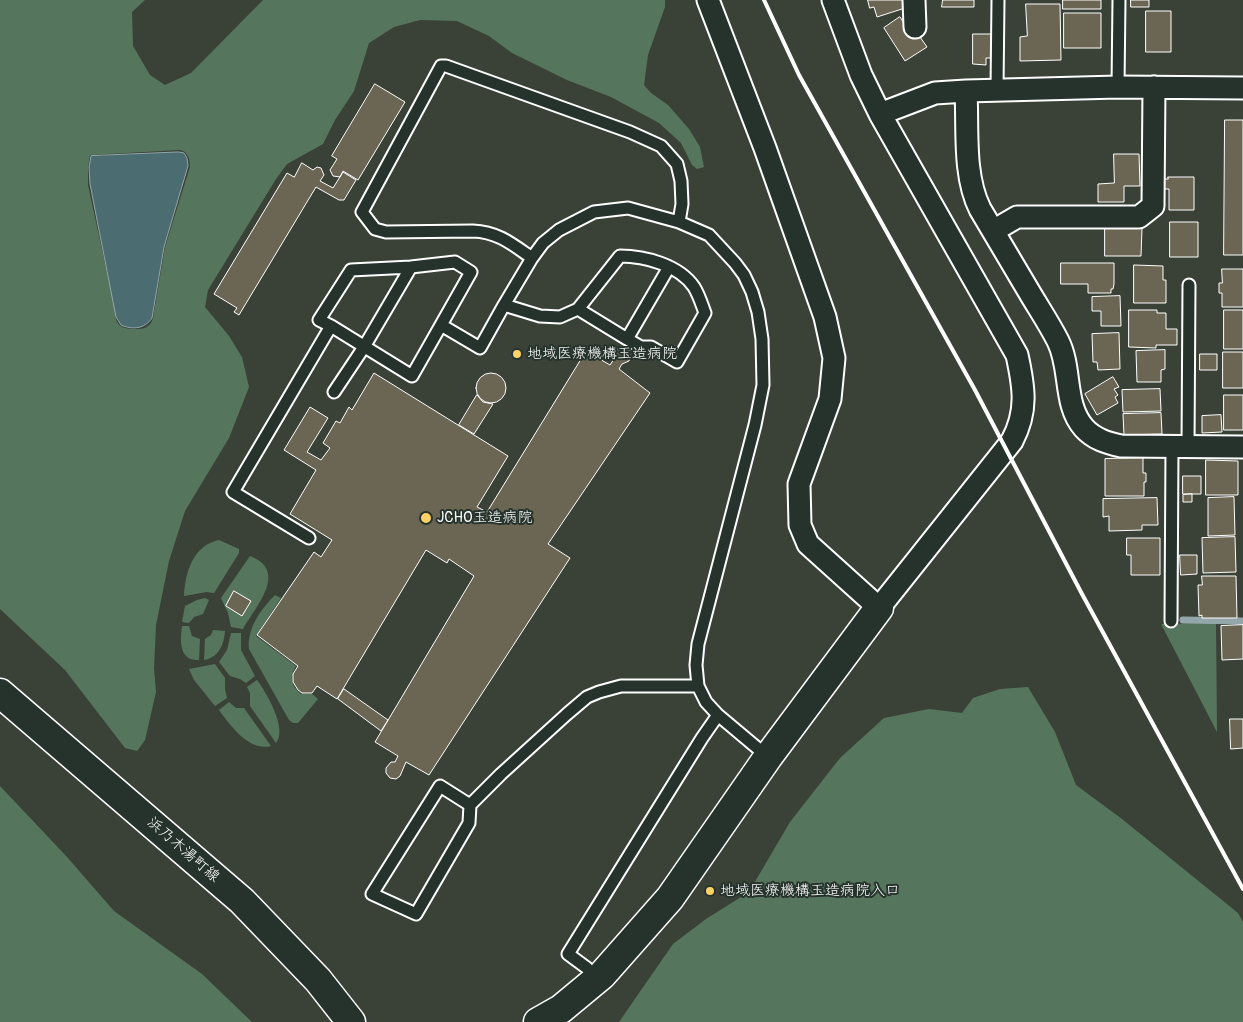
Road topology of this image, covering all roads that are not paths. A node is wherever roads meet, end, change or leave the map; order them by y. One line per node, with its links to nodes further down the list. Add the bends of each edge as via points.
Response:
1 (708, 0): 29 (street, via 825,316 834,358 830,399 799,484 800,525 808,544)
2 (833, 0): 12 (street, via 861,75)
3 (914, 0): 6 (street)
4 (998, 0): 10 (lane)
5 (1119, 0): 7 (lane)
6 (915, 27)
7 (1118, 87): 8 (street); 10 (street)
8 (1154, 87): 9 (street); 14 (street, via 1153,206 1139,217 1017,217)
9 (1243, 88)
10 (997, 89): 11 (street)
11 (966, 91): 12 (street, via 935,93); 14 (street, via 973,196)
12 (880, 114): 29 (street, via 1017,355 1024,384 1022,419 1012,442)
13 (679, 222): 15 (lane, via 628,208 594,212 559,230); 15 (lane, via 682,204 677,164 661,146 441,66 362,212 375,229 386,232 486,232 502,237); 31 (lane, via 709,235 744,276 758,312 762,339 763,385 698,644)
14 (993, 231): 26 (street, via 1058,340 1067,367 1073,410 1084,428 1109,444)
15 (532, 258): 19 (lane)
16 (411, 267): 21 (lane, via 455,262 471,272); 22 (lane, via 351,270 319,320); 24 (lane)
17 (669, 267): 20 (lane, via 635,256 620,256); 23 (lane); 23 (lane, via 694,287 705,313 677,362)
18 (1189, 285): 26 (lane)
19 (504, 305): 20 (lane, via 540,316 560,318); 21 (lane, via 480,348)
20 (578, 310): 23 (lane)
21 (441, 325): 24 (lane, via 412,376)
22 (331, 326): 24 (lane); 28 (lane, via 233,492)
23 (627, 338)
24 (364, 347): 25 (lane)
25 (334, 392)
26 (1180, 447): 27 (street); 30 (lane)
27 (1243, 447)
28 (309, 538)
29 (879, 608): 34 (street)
30 (1171, 620)
31 (698, 686): 33 (lane); 35 (lane, via 621,686 587,697)
32 (0, 693): 37 (street, 浜乃木湯町線, via 242,901 318,980)
33 (718, 715): 34 (lane); 36 (lane, via 568,954 587,968)
34 (768, 757): 36 (street, via 670,898)
35 (470, 805): 35 (lane, via 440,786 372,894 416,914 469,823)
36 (596, 980): 38 (street, via 561,1009)
37 (351, 1022)
38 (538, 1022)

